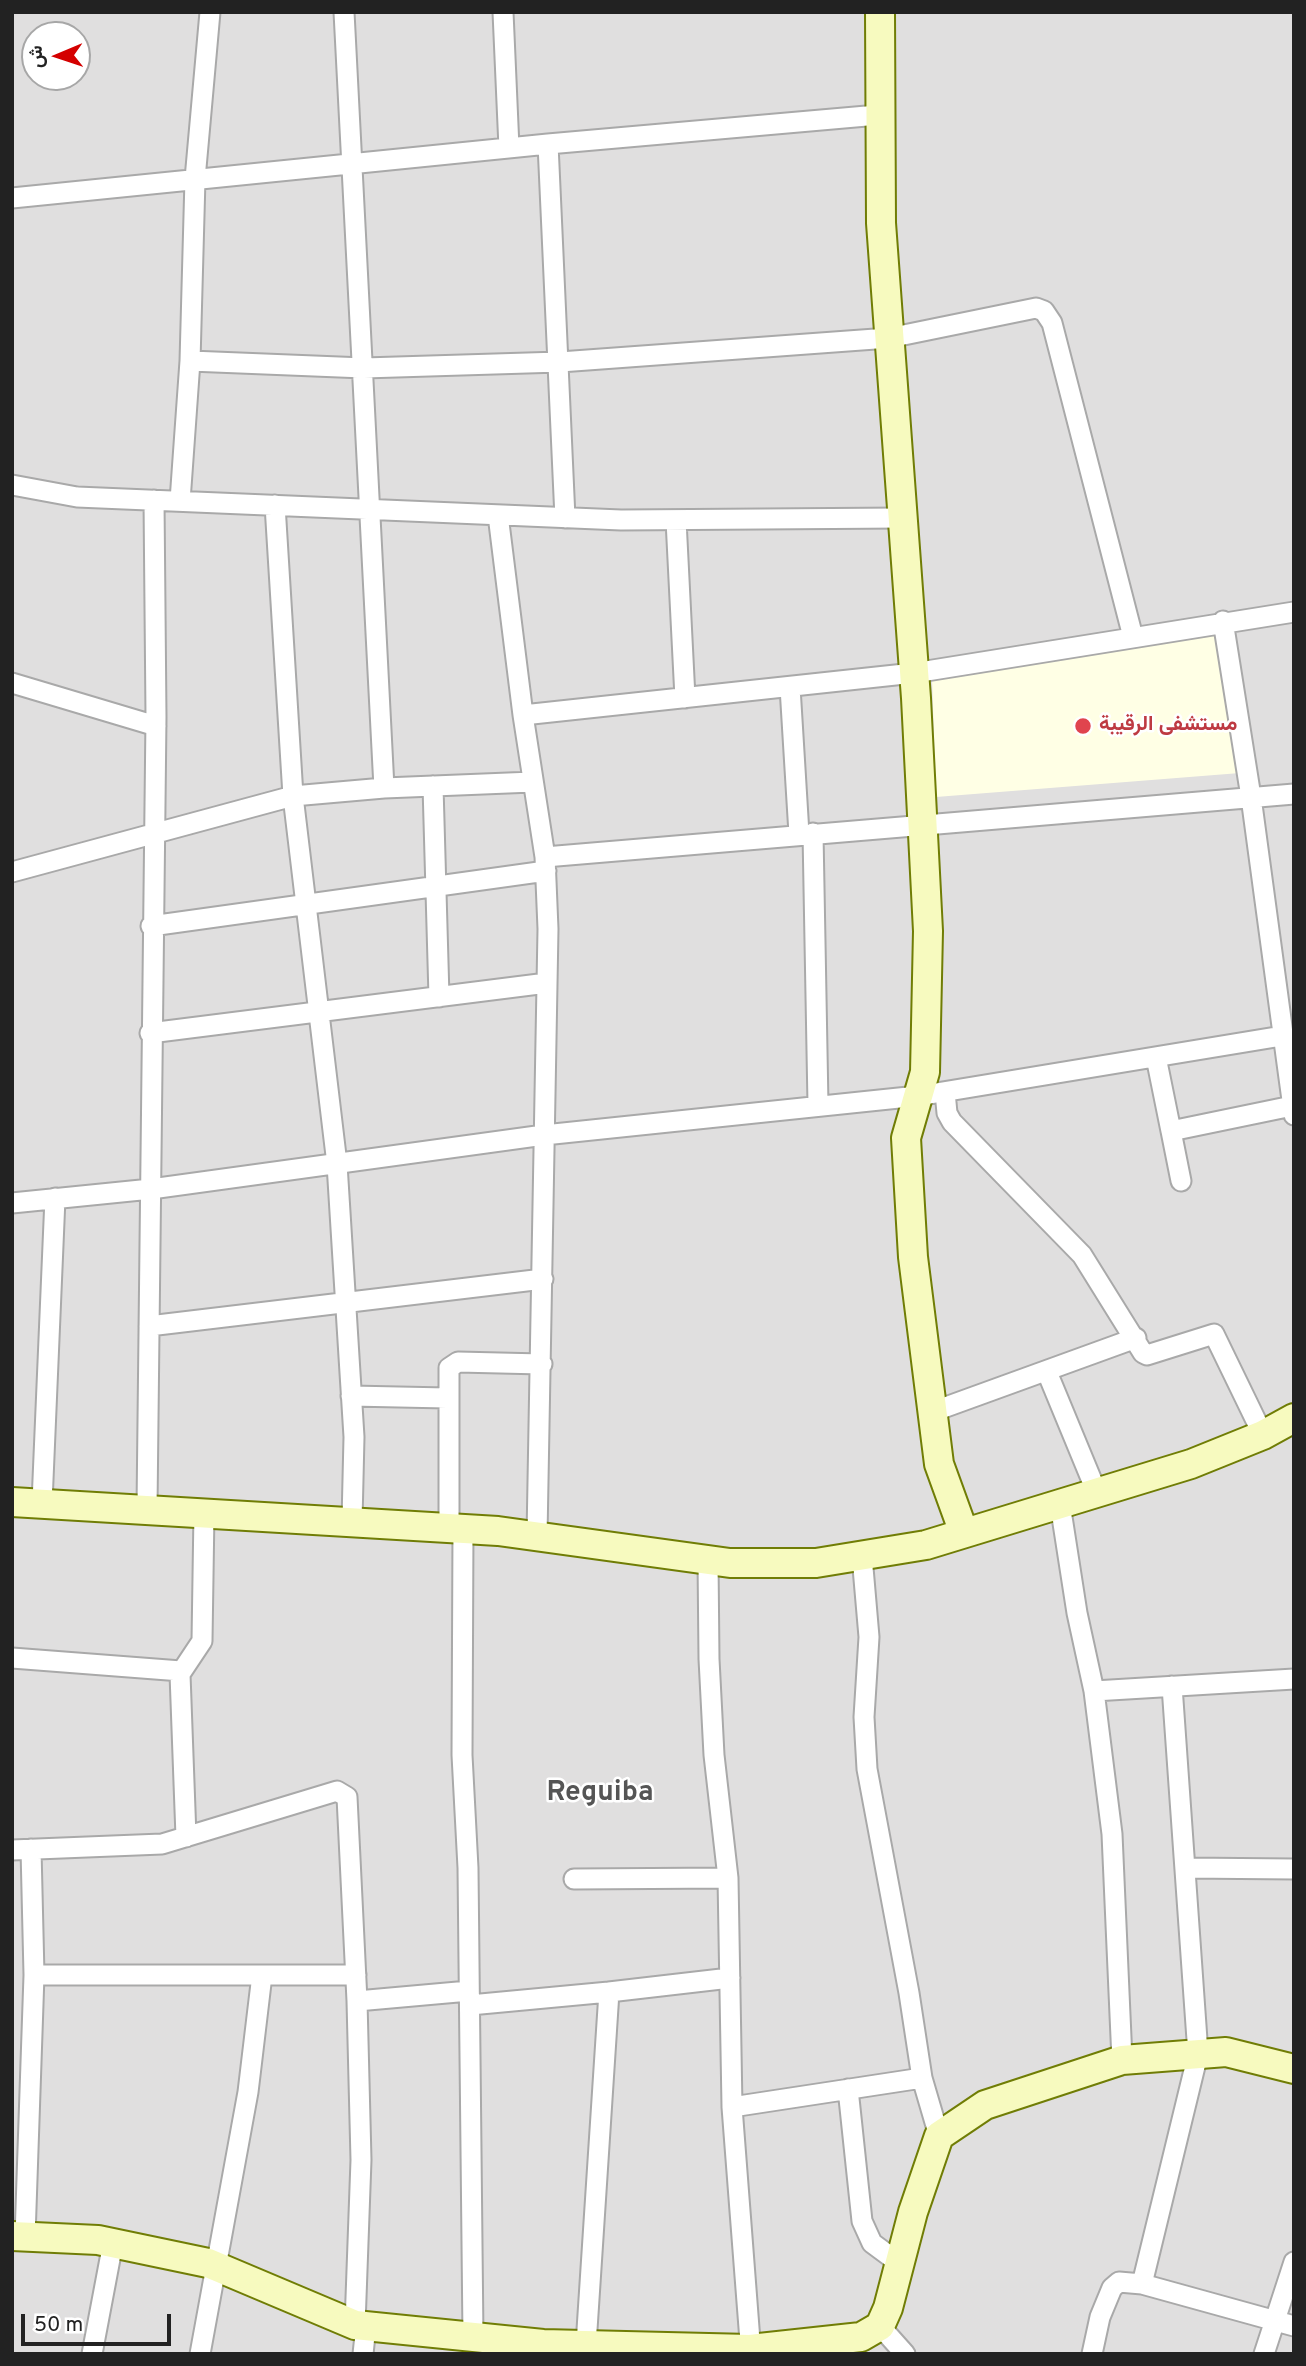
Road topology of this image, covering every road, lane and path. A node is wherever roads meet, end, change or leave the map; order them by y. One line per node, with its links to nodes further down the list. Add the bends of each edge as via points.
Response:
1 (210, 12): 9 (street)
2 (344, 12): 8 (street)
3 (503, 12): 7 (street)
4 (880, 12): 5 (street)
5 (878, 115): 6 (street); 11 (street)
6 (548, 144): 7 (street); 13 (street)
7 (509, 148): 8 (street)
8 (350, 163): 9 (street); 14 (street)
9 (195, 179): 10 (street); 12 (street)
10 (12, 198)
11 (888, 338): 13 (street); 22 (street); 26 (street, via 1024,310 1044,311 1052,323)
12 (190, 361): 14 (street); 17 (street)
13 (559, 362): 14 (street); 21 (street)
14 (364, 368): 19 (street)
15 (12, 485): 16 (street, via 77,497)
16 (154, 500): 17 (street); 32 (street)
17 (180, 501): 18 (street)
18 (275, 505): 19 (street); 37 (street)
19 (368, 510): 20 (street); 35 (street)
20 (498, 514): 21 (street); 31 (street)
21 (565, 517): 23 (street)
22 (902, 518): 23 (street); 27 (street)
23 (676, 520): 30 (street)
24 (1294, 612): 25 (street)
25 (1223, 621): 26 (street); 38 (street)
26 (1133, 637): 27 (street)
27 (914, 673): 29 (street); 39 (street)
28 (12, 683): 32 (street)
29 (790, 687): 30 (street); 41 (street)
30 (685, 698): 31 (street)
31 (523, 715): 33 (street)
32 (156, 726): 40 (street)
33 (533, 782): 34 (street); 42 (street)
34 (433, 786): 35 (street); 44 (street)
35 (384, 788): 37 (street)
36 (1294, 794): 38 (street)
37 (293, 796): 40 (street); 45 (street)
38 (1251, 797): 39 (street); 51 (street)
39 (923, 823): 41 (street); 53 (street, via 928,931 925,1072)
40 (155, 834): 43 (street); 46 (street)
41 (806, 834): 42 (street); 54 (street)
42 (546, 864): 44 (street); 47 (street)
43 (12, 872)
44 (436, 885): 45 (street); 48 (street)
45 (306, 902): 46 (street); 49 (street)
46 (151, 926): 50 (street)
47 (547, 983): 48 (street); 57 (street)
48 (439, 998): 49 (street)
49 (319, 1014): 50 (street); 58 (street)
50 (150, 1033): 60 (street)
51 (1282, 1036): 52 (street); 55 (street)
52 (1156, 1057): 53 (street); 56 (street)
53 (932, 1094): 54 (street); 66 (street, via 953,1122 1082,1255); 71 (street, via 906,1138 913,1257)
54 (818, 1105): 57 (street)
55 (1293, 1110): 56 (street)
56 (1171, 1131): 59 (street)
57 (544, 1135): 58 (street); 63 (street)
58 (337, 1164): 60 (street); 64 (street)
59 (1181, 1181)
60 (151, 1189): 61 (street); 65 (street)
61 (55, 1198): 62 (street); 76 (street)
62 (12, 1203)
63 (543, 1279): 64 (street); 67 (street)
64 (346, 1305): 65 (street); 69 (street)
65 (149, 1326): 78 (street)
66 (1136, 1338): 68 (street); 73 (street, via 1147,1355 1214,1334)
67 (541, 1364): 70 (street, via 452,1363); 83 (street)
68 (1047, 1373): 71 (street); 74 (street)
69 (351, 1396): 70 (street); 80 (street)
70 (447, 1398): 81 (street)
71 (932, 1412): 82 (street, via 939,1464)
72 (1294, 1418): 73 (street)
73 (1263, 1435): 74 (street, via 1191,1464)
74 (1097, 1493): 77 (street)
75 (12, 1502): 76 (street)
76 (43, 1503): 78 (street)
77 (1060, 1504): 82 (street); 90 (street)
78 (147, 1508): 79 (street)
79 (204, 1512): 80 (street); 87 (street, via 202,1641)
80 (352, 1521): 81 (street)
81 (456, 1528): 83 (street); 102 (street)
82 (964, 1533): 84 (street)
83 (537, 1536): 85 (street)
84 (862, 1556): 85 (street, via 816,1563); 107 (street, via 869,1612 864,1717 867,1769)
85 (708, 1560): 95 (street, via 714,1755)
86 (12, 1658): 87 (street)
87 (181, 1671): 91 (street)
88 (1294, 1679): 89 (street)
89 (1172, 1686): 90 (street); 93 (street)
90 (1094, 1691): 105 (street, via 1112,1834)
91 (186, 1837): 92 (street, via 162,1844); 99 (street, via 342,1791 347,1797)
92 (22, 1849): 97 (street)
93 (1186, 1868): 94 (street); 104 (street)
94 (1294, 1869)
95 (727, 1878): 96 (street); 100 (street)
96 (574, 1879)
97 (34, 1975): 98 (street); 111 (street)
98 (262, 1975): 99 (street); 115 (street, via 248,2092)
99 (356, 1975): 103 (street)
100 (730, 1978): 101 (street); 109 (street)
101 (609, 1992): 102 (street); 121 (street)
102 (470, 1998): 103 (street); 120 (street)
103 (358, 2001): 118 (street)
104 (1198, 2054): 105 (street); 106 (street, via 1226,2052); 116 (street)
105 (1122, 2060): 110 (street, via 985,2105)
106 (1294, 2069)
107 (922, 2078): 108 (street); 110 (street)
108 (848, 2089): 109 (street); 114 (street, via 862,2221 872,2243)
109 (732, 2107): 123 (street)
110 (939, 2136): 114 (street)
111 (19, 2236): 112 (street)
112 (113, 2243): 115 (street); 124 (street)
113 (1294, 2262): 117 (street)
114 (899, 2263): 119 (street)
115 (217, 2266): 118 (street); 125 (street)
116 (1142, 2284): 117 (street); 128 (street, via 1119,2282 1112,2288)
117 (1284, 2323): 129 (street)
118 (361, 2326): 120 (street); 126 (street)
119 (880, 2326): 123 (street, via 861,2337); 127 (street)
120 (473, 2337): 122 (street)
121 (586, 2345): 122 (street); 123 (street)
122 (529, 2348)
123 (751, 2351)
124 (92, 2354)
125 (200, 2354)
126 (363, 2354)
127 (905, 2354)
128 (1092, 2354)
129 (1264, 2354)

